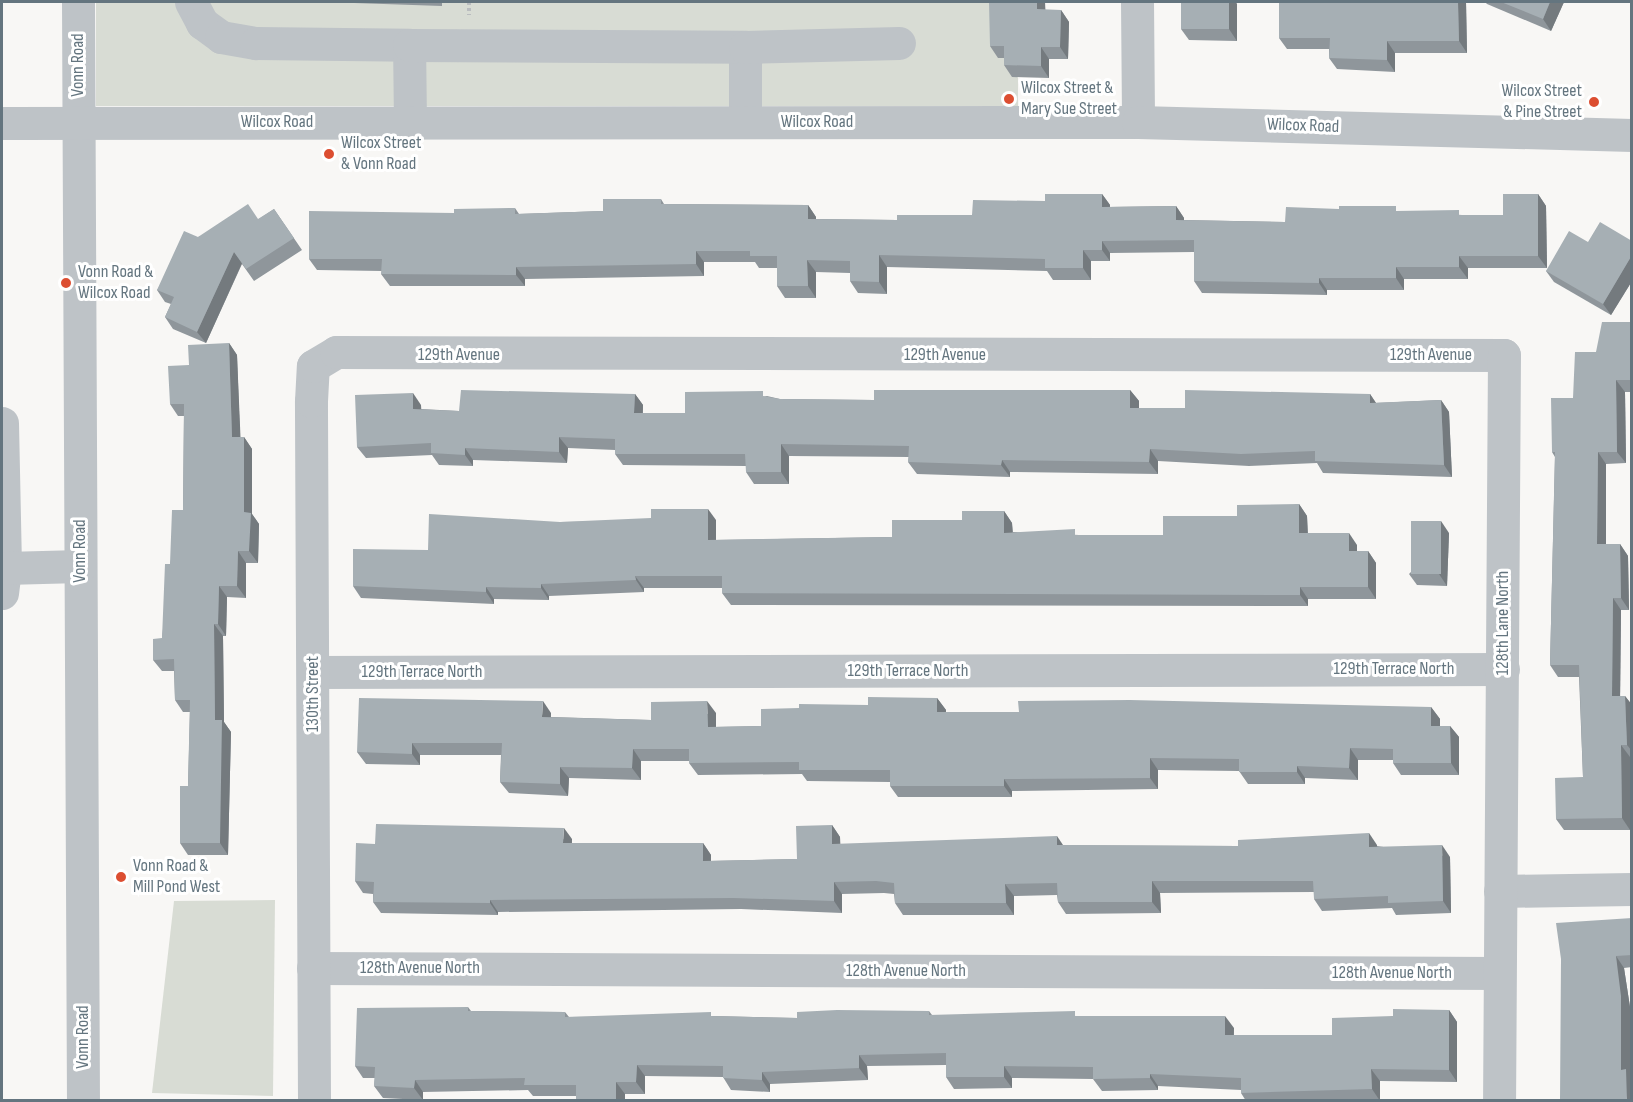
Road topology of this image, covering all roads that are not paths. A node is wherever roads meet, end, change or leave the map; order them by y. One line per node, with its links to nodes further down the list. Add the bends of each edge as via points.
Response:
1 (78, 2): 7 (street, Vonn Road)
2 (191, 2): 5 (street, via 202,23 221,37 256,43)
3 (1137, 2): 10 (street)
4 (899, 43): 6 (street)
5 (409, 45): 6 (street); 8 (street)
6 (745, 47): 9 (street)
7 (78, 122): 8 (street, Wilcox Road); 11 (street, Wilcox Road); 16 (street, Vonn Road)
8 (410, 122): 9 (street, Wilcox Road)
9 (745, 122): 10 (street, Wilcox Road)
10 (1138, 122): 12 (street, Wilcox Road)
11 (2, 123)
12 (1632, 135)
13 (387, 355): 14 (street, 129th Avenue); 19 (street, 130th Street, via 336,352 313,366)
14 (1504, 356): 18 (street, 128th Lane North)
15 (2, 423): 17 (street)
16 (80, 566): 17 (street); 24 (street, Vonn Road)
17 (3, 581)
18 (1503, 669): 19 (street, 129th Terrace North); 21 (street, 128th Lane North)
19 (313, 672): 22 (street, 130th Street)
20 (1632, 889): 21 (street)
21 (1500, 891): 23 (street, 128th Lane North)
22 (313, 968): 23 (street, 128th Avenue North); 25 (street, 130th Street)
23 (1499, 974): 26 (street, 128th Lane North)
24 (83, 1101)
25 (314, 1101)
26 (1499, 1101)

